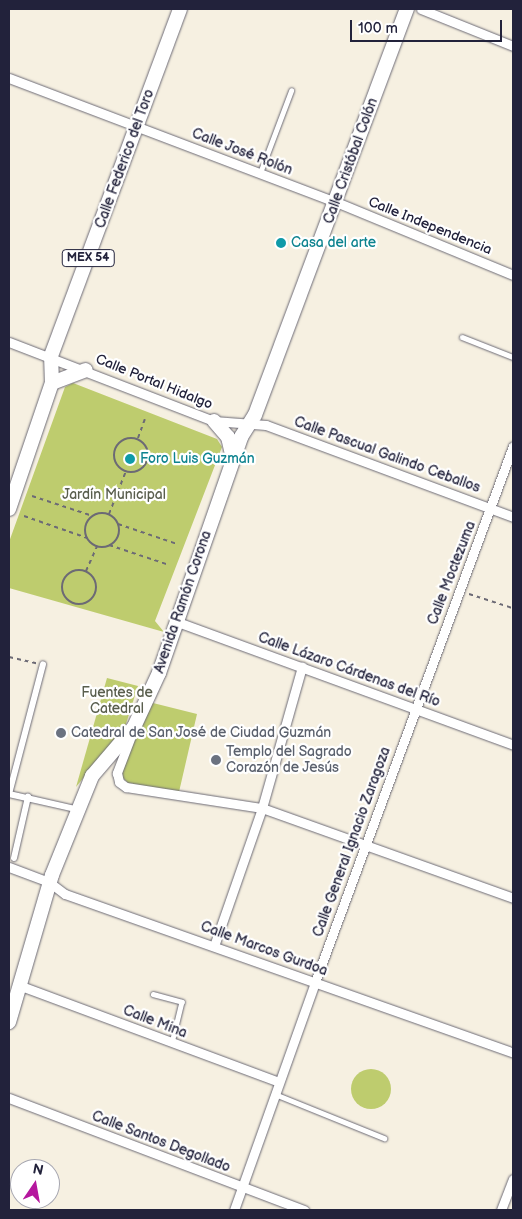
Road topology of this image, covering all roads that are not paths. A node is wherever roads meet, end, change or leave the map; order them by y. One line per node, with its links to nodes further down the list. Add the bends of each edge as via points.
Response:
1 (180, 9): 7 (main road, Calle Federico del Toro / MEX 54)
2 (407, 9): 9 (main road, Calle Cristóbal Colón)
3 (421, 9): 4 (street)
4 (513, 46)
5 (9, 78): 7 (street, Calle José Rolón)
6 (291, 91): 8 (lane)
7 (138, 127): 8 (street, Calle José Rolón); 13 (main road, Calle Federico del Toro / MEX 54)
8 (260, 173): 9 (street, Calle José Rolón)
9 (336, 202): 10 (street, Calle Independencia); 18 (main road, Calle Cristóbal Colón)
10 (513, 275)
11 (462, 337): 14 (lane)
12 (9, 342): 13 (street, Calle Portal Hidalgo)
13 (52, 356): 15 (street, Calle Portal Hidalgo); 16 (main road, Calle Federico del Toro / MEX 54)
14 (513, 357)
15 (86, 370): 16 (main road); 17 (street, Calle Portal Hidalgo)
16 (52, 383): 21 (main road, Calle Federico del Toro / MEX 54)
17 (214, 421): 18 (street, Calle Portal Hidalgo); 20 (main road, via 228,437)
18 (249, 425): 20 (main road, Avenida Ramón Corona); 22 (street, Calle Pascual Galindo Ceballos, via 266,425)
19 (513, 446): 22 (street, Calle Moctezuma)
20 (233, 460): 24 (main road, Avenida Ramón Corona)
21 (9, 509)
22 (491, 509): 23 (street, Calle Pascual Galindo Ceballos); 27 (street, Calle Moctezuma)
23 (513, 517)
24 (175, 621): 26 (street, Calle Lázaro Cárdenas del Río); 28 (main road, Avenida Ramón Corona, via 159,673)
25 (43, 664): 30 (street)
26 (302, 667): 27 (street, Calle Lázaro Cárdenas del Río); 33 (street)
27 (416, 709): 29 (street, Calle Lázaro Cárdenas del Río); 34 (street, Calle General Ignacio Zaragoza)
28 (134, 727): 33 (street, via 118,768 117,778 122,785); 37 (main road, Avenida Ramón Corona, via 92,776)
29 (513, 746)
30 (9, 794): 31 (street)
31 (28, 797): 32 (street); 35 (street)
32 (71, 808)
33 (262, 808): 34 (street); 39 (street)
34 (366, 845): 38 (street); 40 (street, Calle General Ignacio Zaragoza)
35 (14, 858)
36 (9, 867): 37 (street, Calle Marcos Gurdoa)
37 (49, 882): 39 (street, Calle Marcos Gurdoa, via 65,894); 41 (main road, Avenida Ramón Corona)
38 (513, 898)
39 (214, 946): 40 (street, Calle Marcos Gurdoa)
40 (315, 982): 45 (street, Calle Marcos Gurdoa); 46 (street, Calle General Ignacio Zaragoza)
41 (21, 986): 43 (main road, Avenida Ramón Corona); 44 (street, Calle Mina)
42 (153, 994): 44 (lane, via 182,1002)
43 (9, 1022)
44 (172, 1043): 46 (street, Calle Mina)
45 (513, 1053)
46 (279, 1082): 47 (street, Calle General Ignacio Zaragoza)
47 (275, 1094): 49 (lane); 51 (street, Calle General Ignacio Zaragoza)
48 (9, 1098): 51 (street, Calle Santos Degollado)
49 (384, 1138)
50 (513, 1179): 54 (street)
51 (242, 1188): 52 (street, Calle General Ignacio Zaragoza); 53 (street, Calle Santos Degollado)
52 (234, 1210)
53 (304, 1210)
54 (501, 1210)

